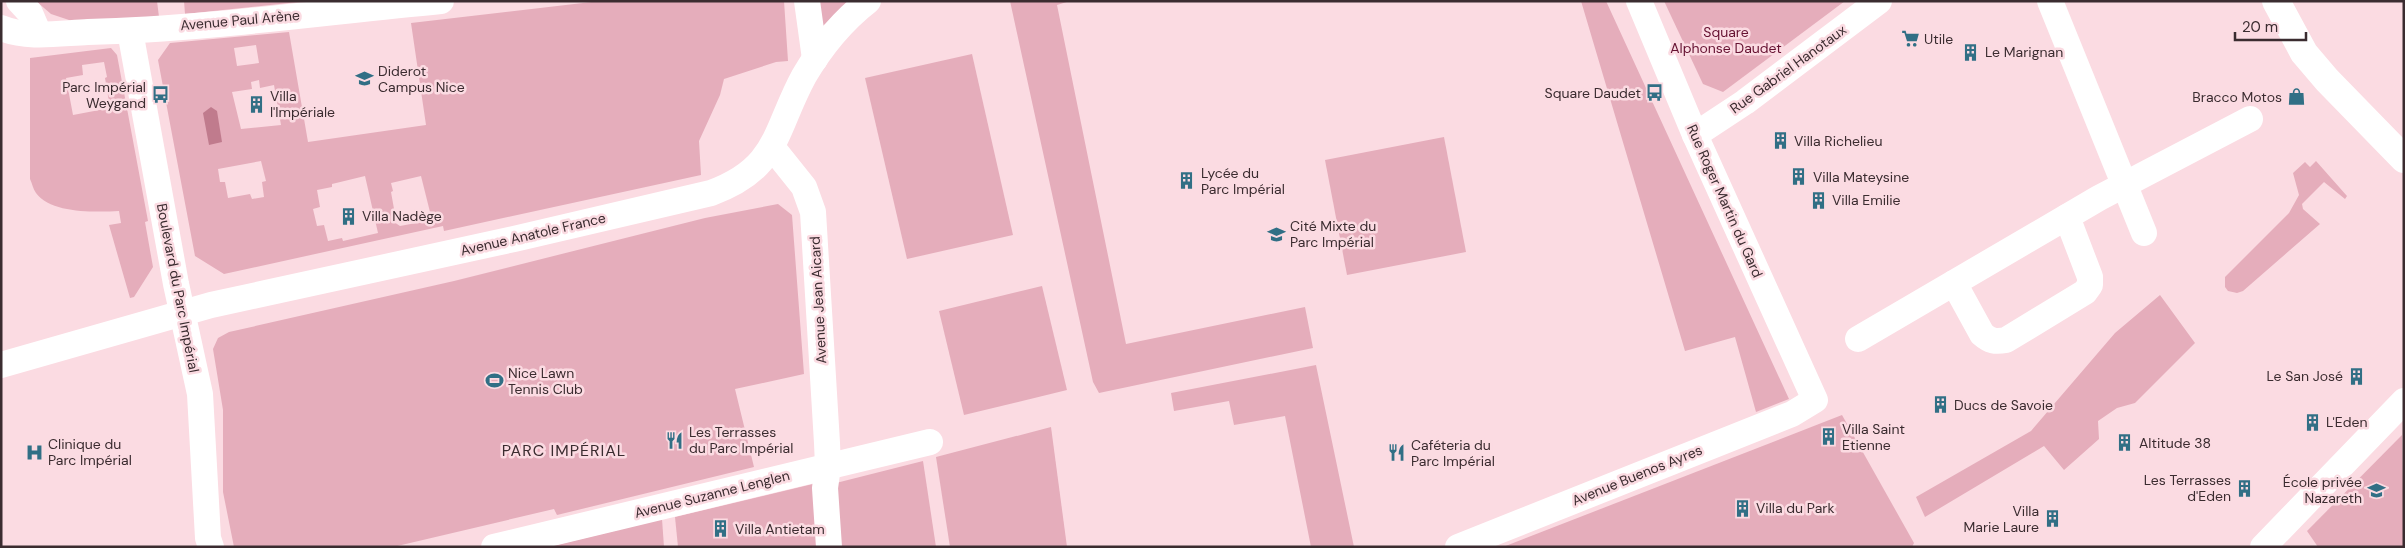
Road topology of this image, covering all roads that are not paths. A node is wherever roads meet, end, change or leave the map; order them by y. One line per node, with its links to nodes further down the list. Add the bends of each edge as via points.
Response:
1 (19, 1): 11 (street, via 30,13)
2 (441, 1): 10 (street, Avenue Paul Arène)
3 (807, 1): 12 (street)
4 (868, 1): 12 (street, via 840,25)
5 (1639, 1): 14 (street, Rue Roger Martin du Gard)
6 (1879, 1): 14 (street, Rue Gabriel Hanotaux)
7 (2050, 1): 17 (street)
8 (2276, 1): 16 (street, via 2304,53)
9 (1, 28): 11 (street, Avenue Paul Arène)
10 (130, 31): 11 (street, Avenue Paul Arène); 21 (street, Boulevard du Parc Impérial)
11 (39, 34)
12 (815, 59): 15 (street, Avenue Anatole France)
13 (2250, 119): 17 (street)
14 (1696, 135): 24 (street, Rue Roger Martin du Gard)
15 (772, 147): 21 (street, Avenue Anatole France, via 752,172 727,188 711,193); 27 (street, Avenue Jean Aicard, via 804,187 813,212)
16 (2404, 159)
17 (2124, 185): 18 (street); 19 (street)
18 (2067, 217): 20 (street); 20 (street, via 2088,270 2090,285 2085,292 2006,340 1989,340 1982,334)
19 (2144, 233)
20 (1954, 283): 22 (street)
21 (182, 313): 23 (street, Avenue Anatole France); 28 (street, Boulevard du Parc Impérial, via 200,394 203,472)
22 (1858, 339)
23 (1, 365)
24 (1815, 400): 31 (street, Avenue Buenos Ayres, via 1792,414)
25 (2404, 401): 32 (street)
26 (930, 442): 27 (street, Avenue Suzanne Lenglen)
27 (828, 466): 29 (street, Avenue Suzanne Lenglen); 30 (street, Avenue Jean Aicard)
28 (211, 547)
29 (494, 547)
30 (829, 547)
31 (1458, 547)
32 (2263, 547)

